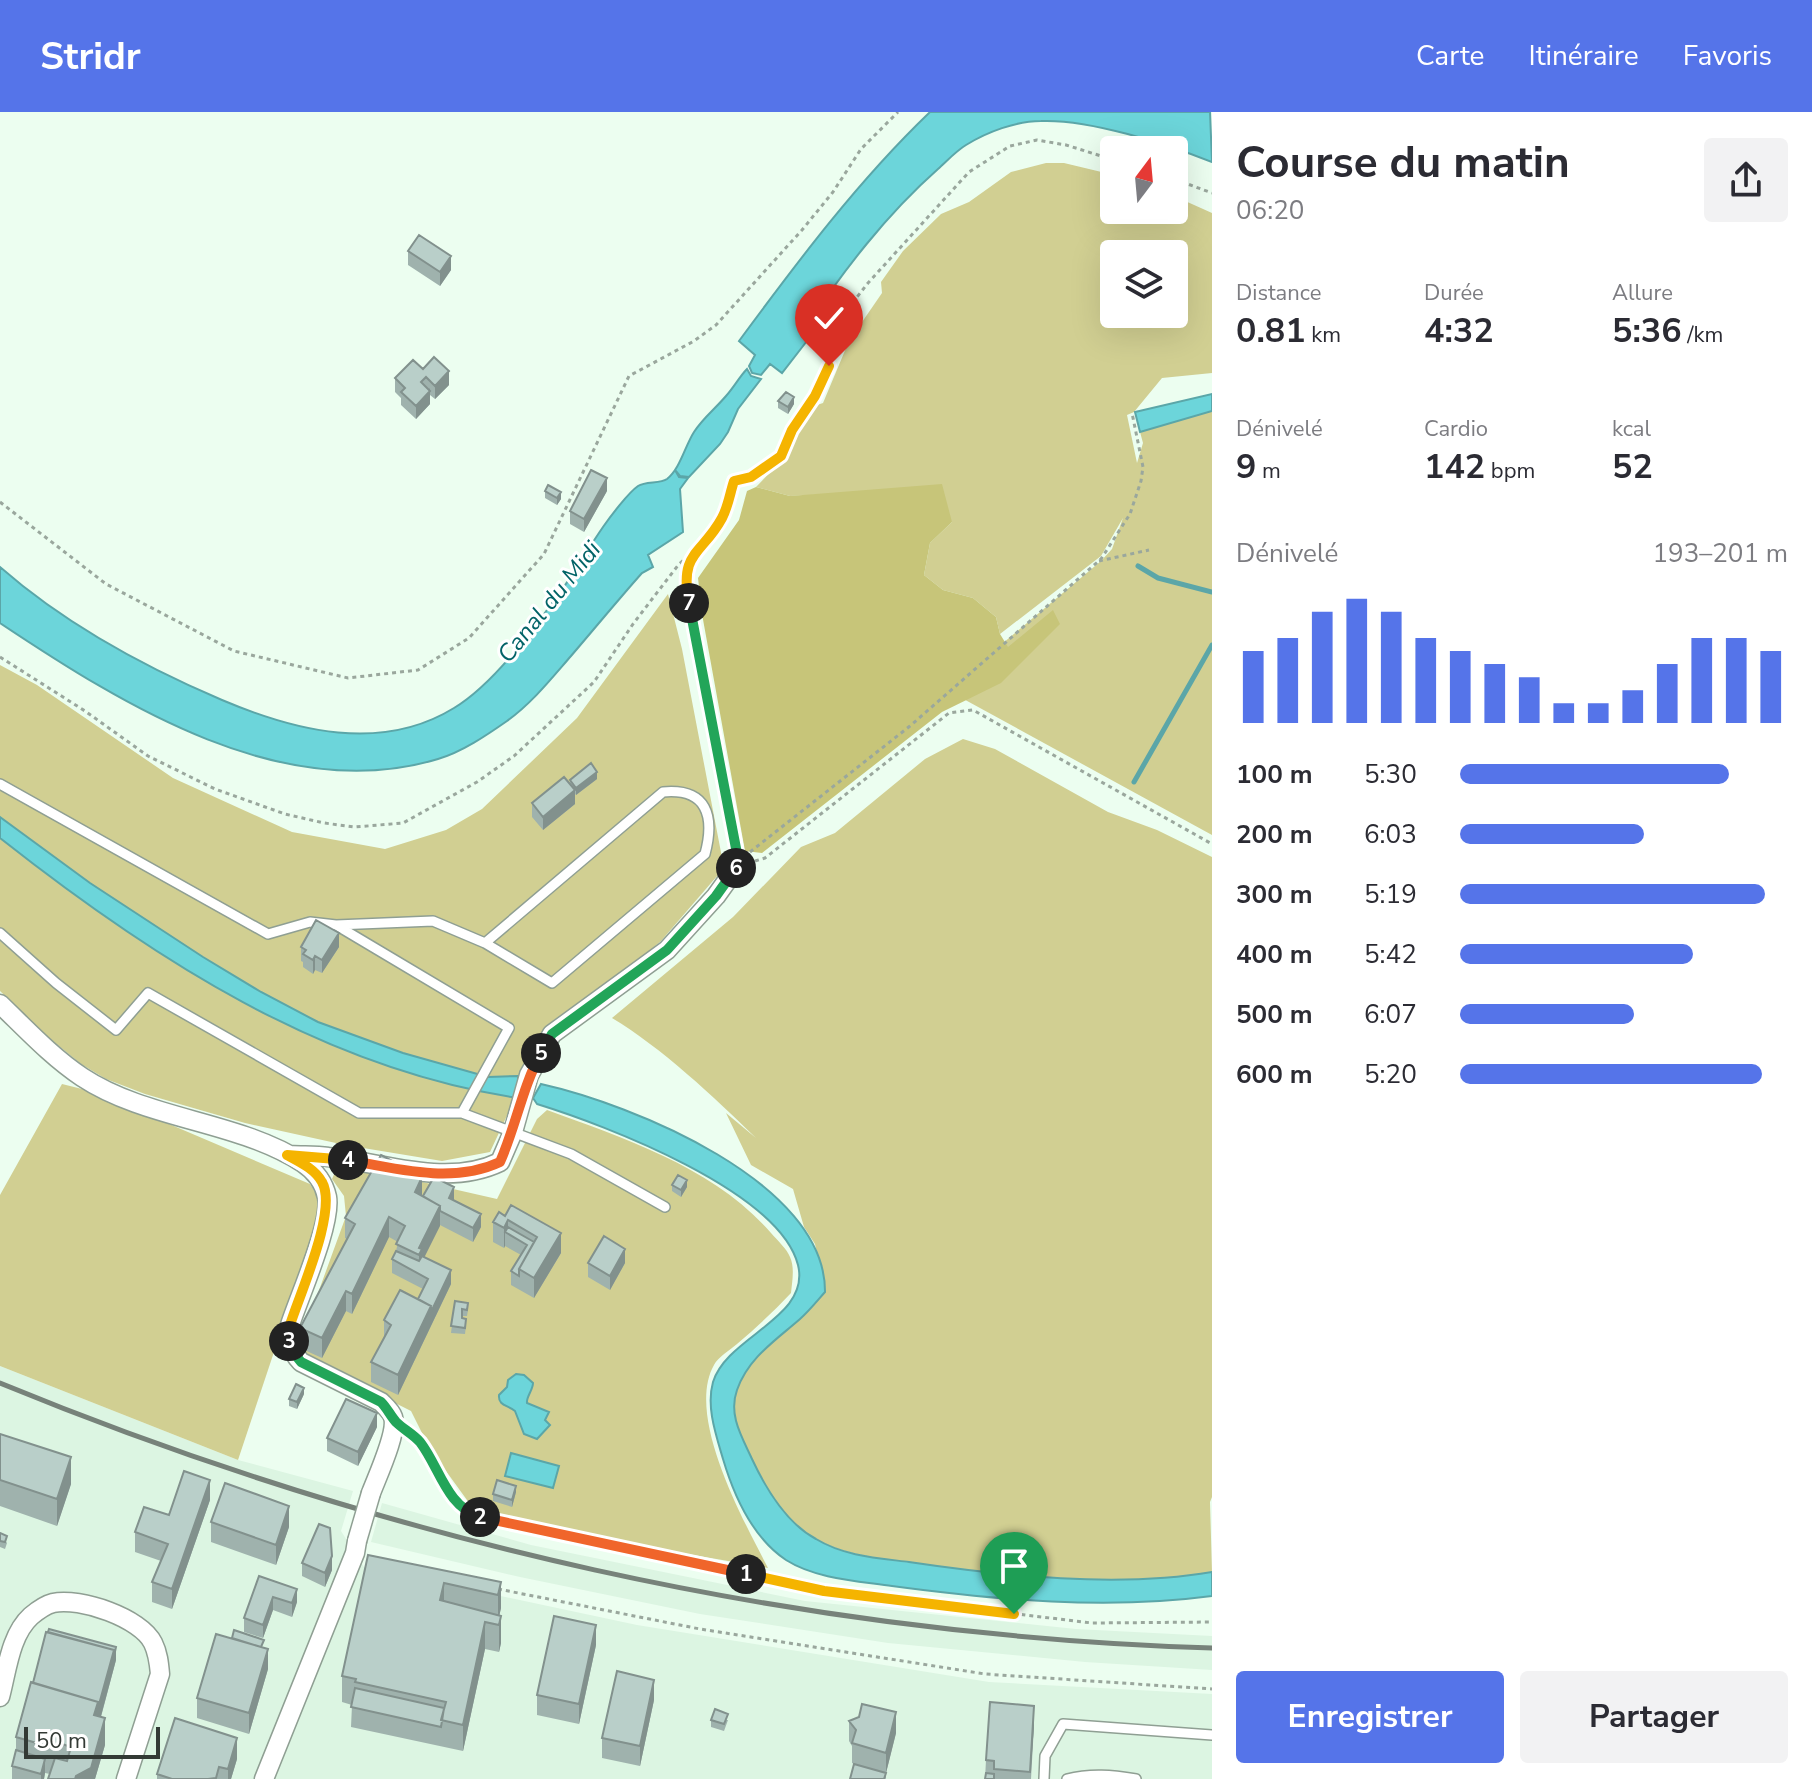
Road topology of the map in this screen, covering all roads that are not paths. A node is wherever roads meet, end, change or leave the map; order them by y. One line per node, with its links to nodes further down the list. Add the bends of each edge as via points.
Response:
1 (0, 784): 3 (lane, via 268,934 310,922)
2 (739, 864): 8 (street, via 667,950 552,1034 529,1075)
3 (336, 925): 5 (lane, via 433,921); 7 (lane, via 509,1028)
4 (0, 933): 7 (lane, via 116,1030 148,993 359,1113)
5 (485, 943): 5 (lane, via 552,983 705,854 710,833 699,799 682,790 663,792)
6 (0, 1004): 9 (street, via 73,1070 115,1095)
7 (462, 1113): 8 (lane)
8 (513, 1132): 9 (street, via 500,1162 451,1174); 10 (lane, via 571,1154)
9 (287, 1155): 14 (street, bridge, via 322,1181 328,1199 290,1325 293,1352 301,1362 381,1402 394,1420 357,1541)
10 (665, 1207)
11 (0, 1697): 13 (street, via 17,1635 52,1603 85,1605 136,1624 153,1641 160,1674)
12 (1212, 1735): 15 (lane, via 1063,1724 1045,1756)
13 (126, 1779)
14 (264, 1779)
15 (1044, 1779)
16 (1067, 1779): 17 (lane, via 1106,1774)
17 (1136, 1779)

